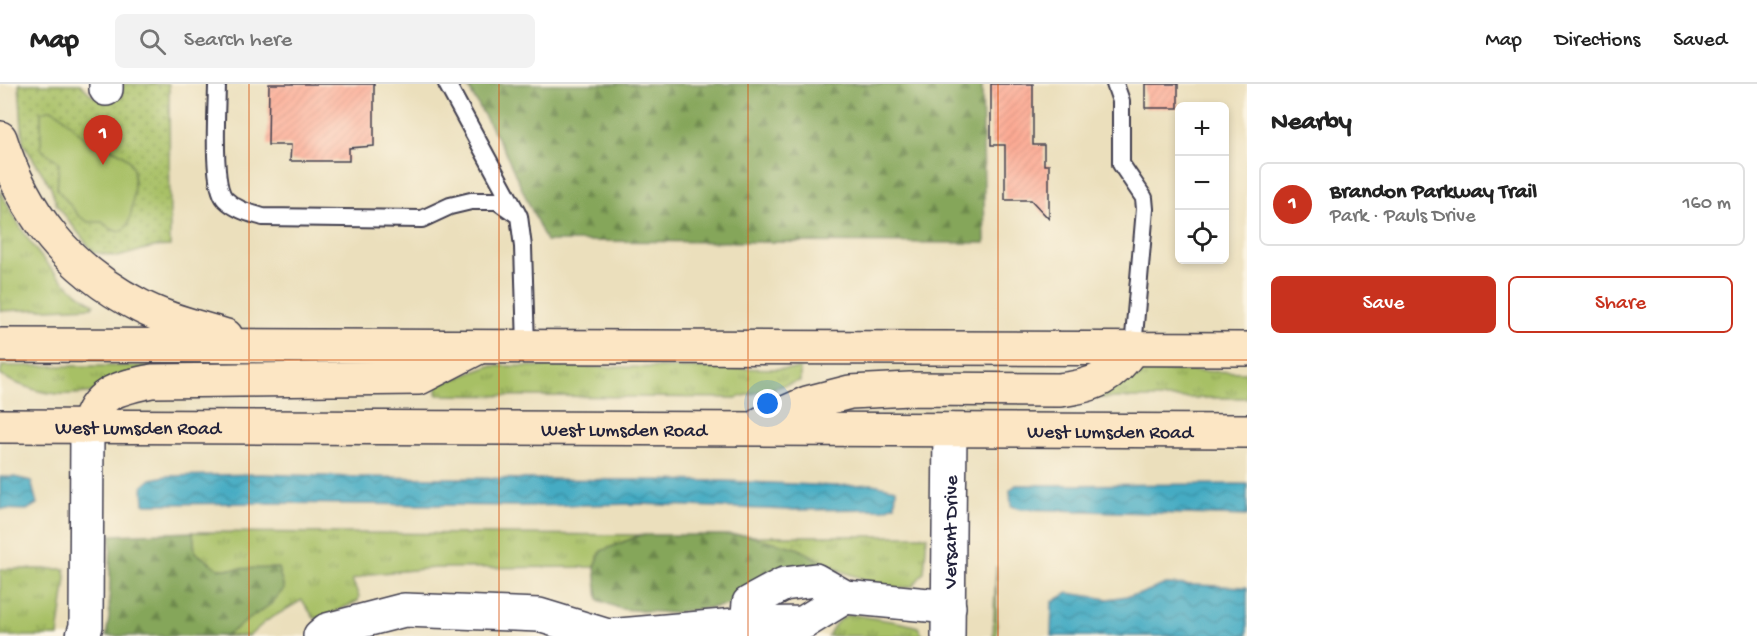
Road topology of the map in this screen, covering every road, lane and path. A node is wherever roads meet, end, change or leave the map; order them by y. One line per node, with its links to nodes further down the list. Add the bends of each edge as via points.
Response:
1 (217, 84): 5 (lane, via 217,180 224,198 241,211 263,218 422,219 471,201 497,201)
2 (447, 84): 5 (lane)
3 (1115, 84): 10 (lane, via 1121,101 1121,164 1144,198 1145,209)
4 (0, 138): 7 (main road, via 31,208 48,234 81,267 141,307)
5 (519, 216): 9 (lane)
6 (0, 345): 7 (main road)
7 (254, 345): 8 (main road)
8 (482, 346): 9 (main road); 13 (main road, via 419,378 152,381 127,386 98,402)
9 (526, 346): 10 (main road)
10 (1133, 348): 11 (main road); 14 (main road, via 1110,375 1080,388 850,392 807,403)
11 (1247, 349)
12 (0, 426): 13 (main road, West Lumsden Road)
13 (87, 427): 14 (main road, West Lumsden Road); 21 (street)
14 (752, 428): 15 (main road, West Lumsden Road)
15 (950, 430): 16 (main road, West Lumsden Road); 18 (street, Versant Drive)
16 (1247, 430)
17 (844, 597): 18 (street); 19 (street, via 815,580 784,584 749,603); 20 (street)
18 (948, 621)
19 (747, 624): 20 (street); 22 (street, via 608,636 539,615 404,610 327,630)
20 (804, 629)
21 (83, 636)
22 (320, 636)

